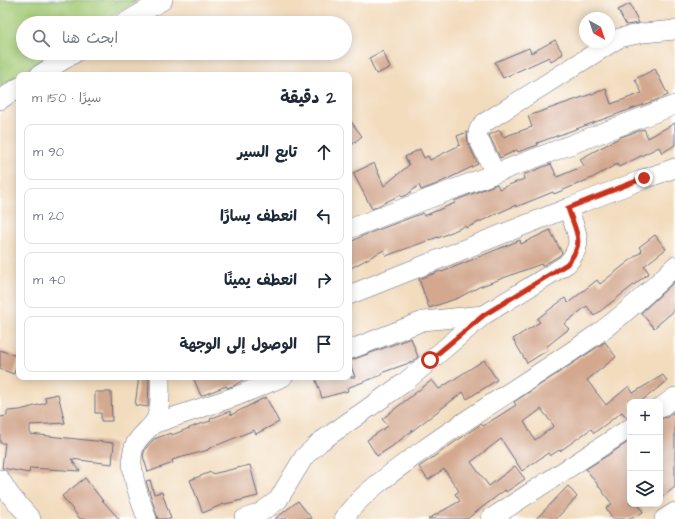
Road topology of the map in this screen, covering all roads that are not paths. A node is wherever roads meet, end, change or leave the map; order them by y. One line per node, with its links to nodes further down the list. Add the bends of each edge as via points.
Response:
1 (162, 0): 2 (street)
2 (136, 16)
3 (675, 30): 10 (street, via 619,38 484,123 478,133)
4 (63, 60): 5 (street)
5 (43, 72)
6 (16, 89): 7 (street)
7 (0, 100)
8 (675, 105): 10 (street)
9 (675, 168): 11 (street)
10 (495, 173): 12 (street)
11 (568, 208): 14 (street); 15 (street, via 578,246 567,264)
12 (352, 228)
13 (675, 266): 28 (street, via 648,293 598,334 395,470 363,497)
14 (352, 294)
15 (484, 315): 16 (street, via 423,321); 27 (street, via 404,383 320,442 304,457 278,500 260,513)
16 (352, 349)
17 (160, 380): 21 (street, via 159,407)
18 (276, 380): 21 (street)
19 (675, 397): 20 (street)
20 (663, 406)
21 (153, 424): 26 (street, via 134,446 131,462)
22 (627, 430): 29 (street)
23 (0, 478): 25 (street, via 10,495)
24 (675, 512): 30 (street)
25 (31, 519)
26 (147, 519)
27 (244, 519)
28 (344, 519)
29 (490, 519)
30 (664, 519)

